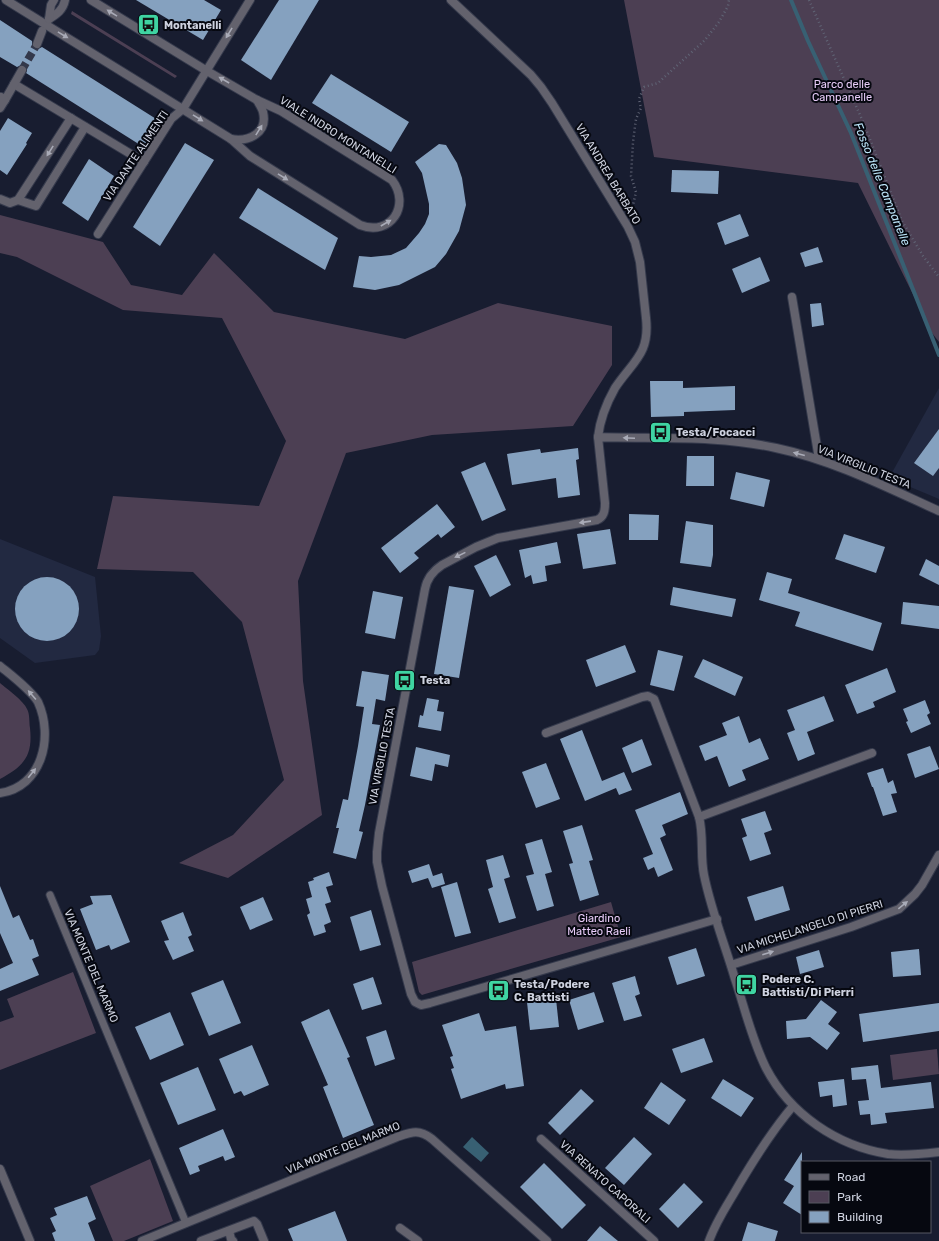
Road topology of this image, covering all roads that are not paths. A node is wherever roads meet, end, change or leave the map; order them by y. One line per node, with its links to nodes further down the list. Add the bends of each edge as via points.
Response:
1 (6, 0): 15 (street, VIALE INDRO MONTANELLI, one-way to 15)
2 (54, 0): 3 (street, via 49,19 60,12)
3 (65, 0)
4 (91, 0): 10 (street, VIALE INDRO MONTANELLI, one-way to 4)
5 (250, 0): 10 (street, VIA DANTE ALIMENTI, one-way to 10)
6 (451, 0): 24 (street, VIA ANDREA BARBATO, via 541,88 621,214 635,242 647,335 640,355 608,400 601,417)
7 (42, 31): 8 (street)
8 (37, 44)
9 (22, 70): 11 (street)
10 (206, 71): 13 (street, VIALE INDRO MONTANELLI, one-way to 10); 15 (street, VIA DANTE ALIMENTI)
11 (14, 84): 12 (street); 16 (street)
12 (2, 98): 14 (street)
13 (257, 100): 18 (street, VIALE INDRO MONTANELLI, one-way to 13, via 247,139 255,136 260,130 263,116); 18 (street, VIALE INDRO MONTANELLI, one-way to 13, via 250,156 360,225 374,228 384,226 396,215 400,207 400,198 392,180 281,111)
14 (0, 108)
15 (183, 109): 18 (street, VIALE INDRO MONTANELLI, one-way to 18); 19 (street, VIA DANTE ALIMENTI, via 171,119)
16 (71, 118): 17 (street); 21 (street, one-way to 21)
17 (85, 126): 19 (street); 21 (street, via 36,206)
18 (231, 139)
19 (144, 162): 22 (street, VIA DANTE ALIMENTI)
20 (0, 198): 21 (street, via 10,203)
21 (18, 200)
22 (98, 234)
23 (792, 298): 25 (street)
24 (598, 437): 25 (street, VIA VIRGILIO TESTA, one-way to 24, via 776,448 714,440); 34 (street, VIA VIRGILIO TESTA, one-way to 34, via 605,503 602,517 493,540 442,565 430,575 425,585 379,833 377,862 385,899 411,994 418,1004 430,1003)
25 (818, 460): 26 (street, VIA VIRGILIO TESTA, via 847,470)
26 (939, 511)
27 (0, 666): 30 (street, one-way to 27, via 15,789 25,782 42,757 46,738 38,702)
28 (546, 733): 31 (street, via 642,697 651,697 655,701)
29 (872, 752): 31 (street)
30 (0, 793)
31 (699, 817): 34 (street, via 704,874)
32 (939, 855): 35 (street, VIA MICHELANGELO DI PIERRI, one-way to 32, via 851,927 899,908 922,885)
33 (50, 895): 40 (lane, VIA MONTE DEL MARMO)
34 (717, 919): 35 (street)
35 (731, 965): 36 (street, via 763,1061 776,1085)
36 (793, 1106): 38 (street, via 819,1127 861,1147 899,1154); 51 (street, via 747,1170)
37 (541, 1139): 50 (street, VIA RENATO CAPORALI)
38 (939, 1152)
39 (0, 1169): 43 (street)
40 (186, 1223): 44 (street, VIA MONTE DEL MARMO); 49 (street, VIA MONTE DEL MARMO, via 396,1137 421,1132)
41 (400, 1228): 48 (street)
42 (229, 1231): 45 (street); 46 (street); 47 (street, via 254,1221)
43 (30, 1241)
44 (142, 1241)
45 (201, 1241)
46 (233, 1241)
47 (264, 1241)
48 (418, 1241)
49 (547, 1241)
50 (654, 1241)
51 (709, 1241)

